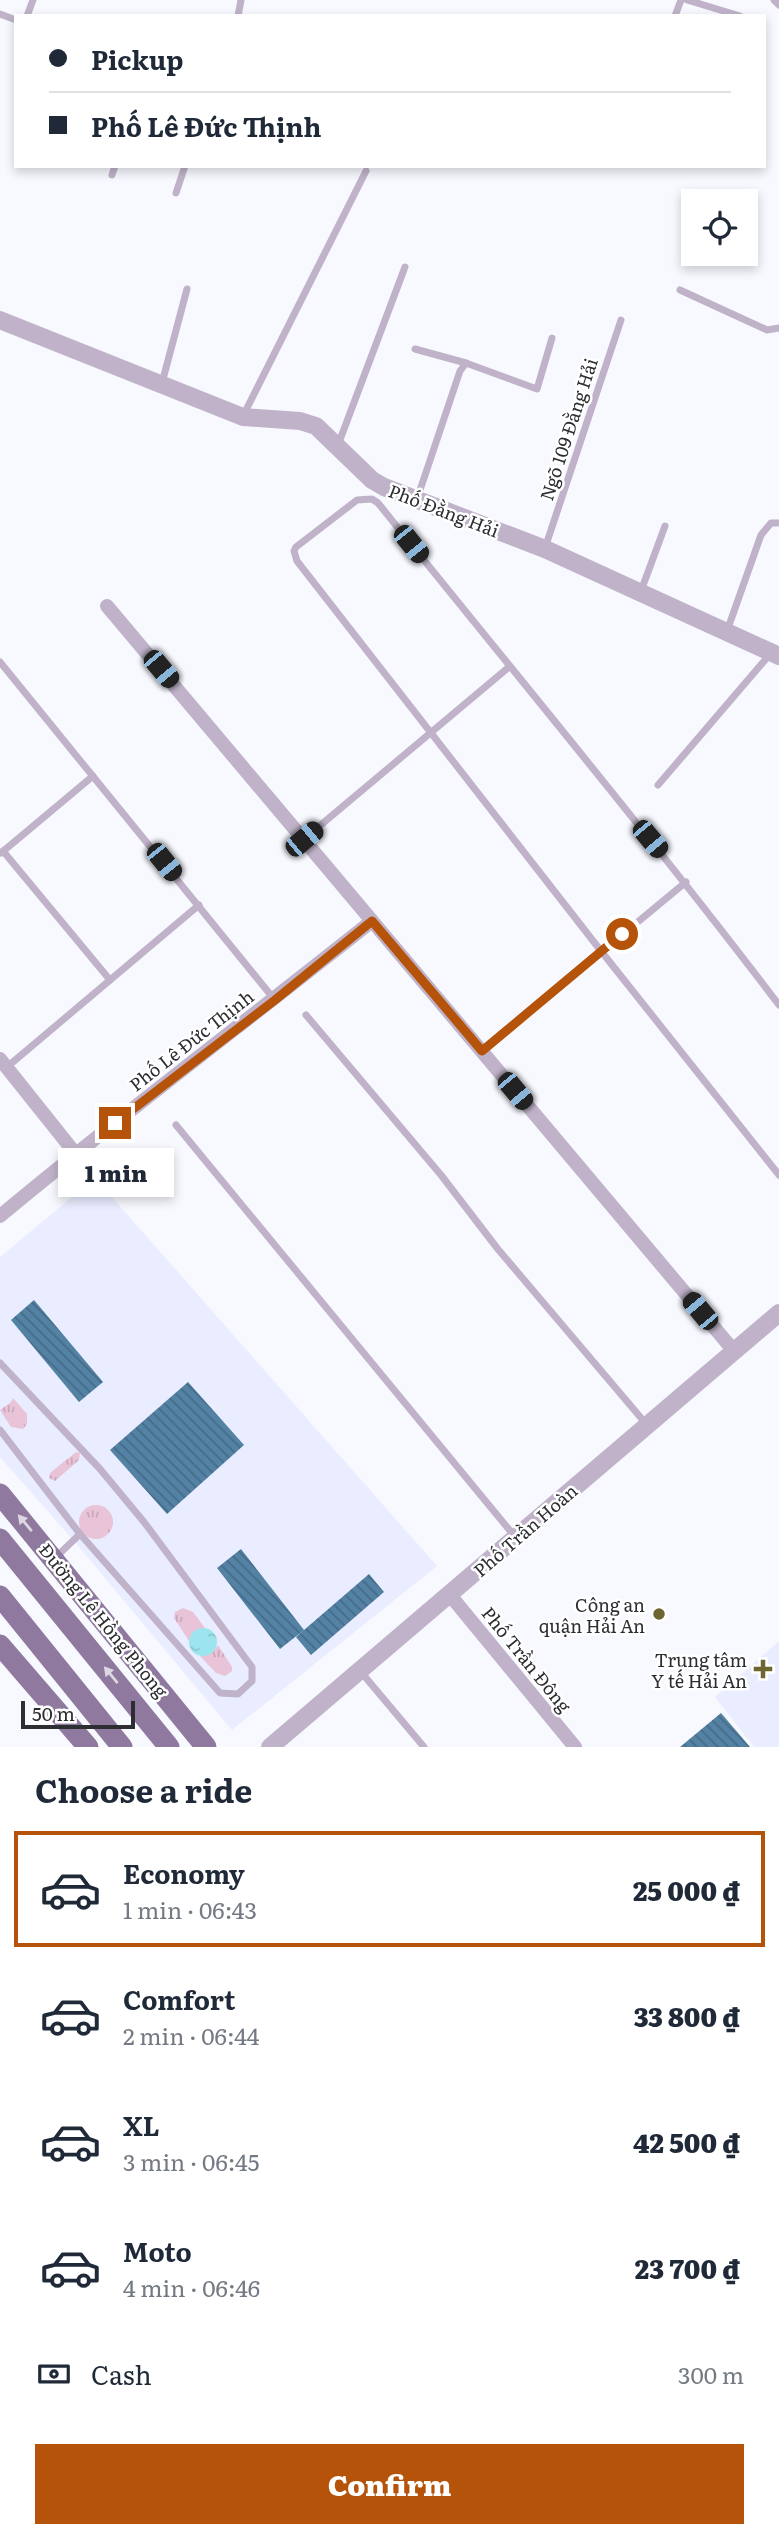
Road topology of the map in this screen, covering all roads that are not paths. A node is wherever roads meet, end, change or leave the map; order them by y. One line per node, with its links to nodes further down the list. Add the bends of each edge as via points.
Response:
1 (684, 0): 4 (lane)
2 (774, 0): 3 (lane)
3 (779, 5)
4 (733, 14)
5 (114, 168): 8 (lane)
6 (184, 168): 9 (lane)
7 (366, 171): 20 (lane)
8 (112, 176)
9 (176, 193)
10 (405, 267): 21 (lane)
11 (187, 289): 19 (lane)
12 (680, 290): 15 (lane, via 766,330)
13 (0, 320): 19 (street, Phố Đằng Hải)
14 (621, 320): 25 (lane, Ngõ 109 Đằng Hải)
15 (779, 328)
16 (552, 338): 18 (lane, via 537,389)
17 (415, 349): 18 (lane)
18 (466, 363): 22 (lane)
19 (161, 383): 20 (street, Phố Đằng Hải)
20 (243, 416): 21 (street, Phố Đằng Hải, via 300,421 316,426)
21 (338, 445): 22 (street, Phố Đằng Hải, via 372,480)
22 (417, 500): 25 (street, Phố Đằng Hải)
23 (779, 523): 28 (lane, via 771,523 761,535)
24 (666, 526): 26 (lane)
25 (545, 549): 26 (street, Phố Đằng Hải)
26 (640, 591): 28 (street, Phố Đằng Hải)
27 (107, 606): 35 (street)
28 (727, 631): 29 (street, Phố Đằng Hải)
29 (775, 654): 34 (lane)
30 (0, 662): 33 (lane)
31 (509, 667): 32 (lane); 32 (lane, via 372,499 357,500 296,547 297,561); 37 (lane)
32 (431, 733): 35 (lane); 40 (lane)
33 (93, 776): 36 (lane); 38 (lane)
34 (658, 785)
35 (304, 839): 39 (street)
36 (2, 852): 41 (lane)
37 (686, 882): 40 (lane); 43 (lane)
38 (199, 905): 41 (lane); 42 (lane)
39 (372, 921): 42 (street, Phố Lê Đức Thịnh); 45 (street)
40 (601, 951): 45 (lane); 49 (lane)
41 (110, 980): 46 (lane)
42 (275, 1000): 48 (street, Phố Lê Đức Thịnh)
43 (779, 1005)
44 (306, 1015): 54 (lane)
45 (482, 1051): 52 (street)
46 (3, 1063): 48 (street)
47 (176, 1125): 58 (lane)
48 (75, 1153): 50 (street, Phố Lê Đức Thịnh)
49 (779, 1175)
50 (0, 1216)
51 (779, 1313): 52 (street, Phố Trần Hoàn)
52 (734, 1351): 54 (street, Phố Trần Hoàn)
53 (0, 1363): 57 (lane, via 144,1522 252,1667 252,1681 238,1694 220,1693)
54 (647, 1425): 58 (street, Phố Trần Hoàn)
55 (0, 1430): 57 (lane)
56 (0, 1493): 60 (main road, Đường Lê Hồng Phong, one-way to 56)
57 (80, 1534): 60 (lane)
58 (516, 1538): 61 (street, Phố Trần Hoàn)
59 (0, 1539): 67 (main road, Đường Lê Hồng Phong, one-way to 59)
60 (54, 1558): 68 (main road, Đường Lê Hồng Phong)
61 (450, 1595): 64 (street, Phố Trần Hoàn); 71 (street, Phố Trần Đông)
62 (0, 1596): 66 (main road)
63 (0, 1645): 65 (main road)
64 (360, 1671): 69 (street, Phố Trần Hoàn); 70 (lane)
65 (88, 1747)
66 (122, 1747)
67 (169, 1747)
68 (206, 1747)
69 (270, 1747)
70 (424, 1747)
71 (575, 1747)

